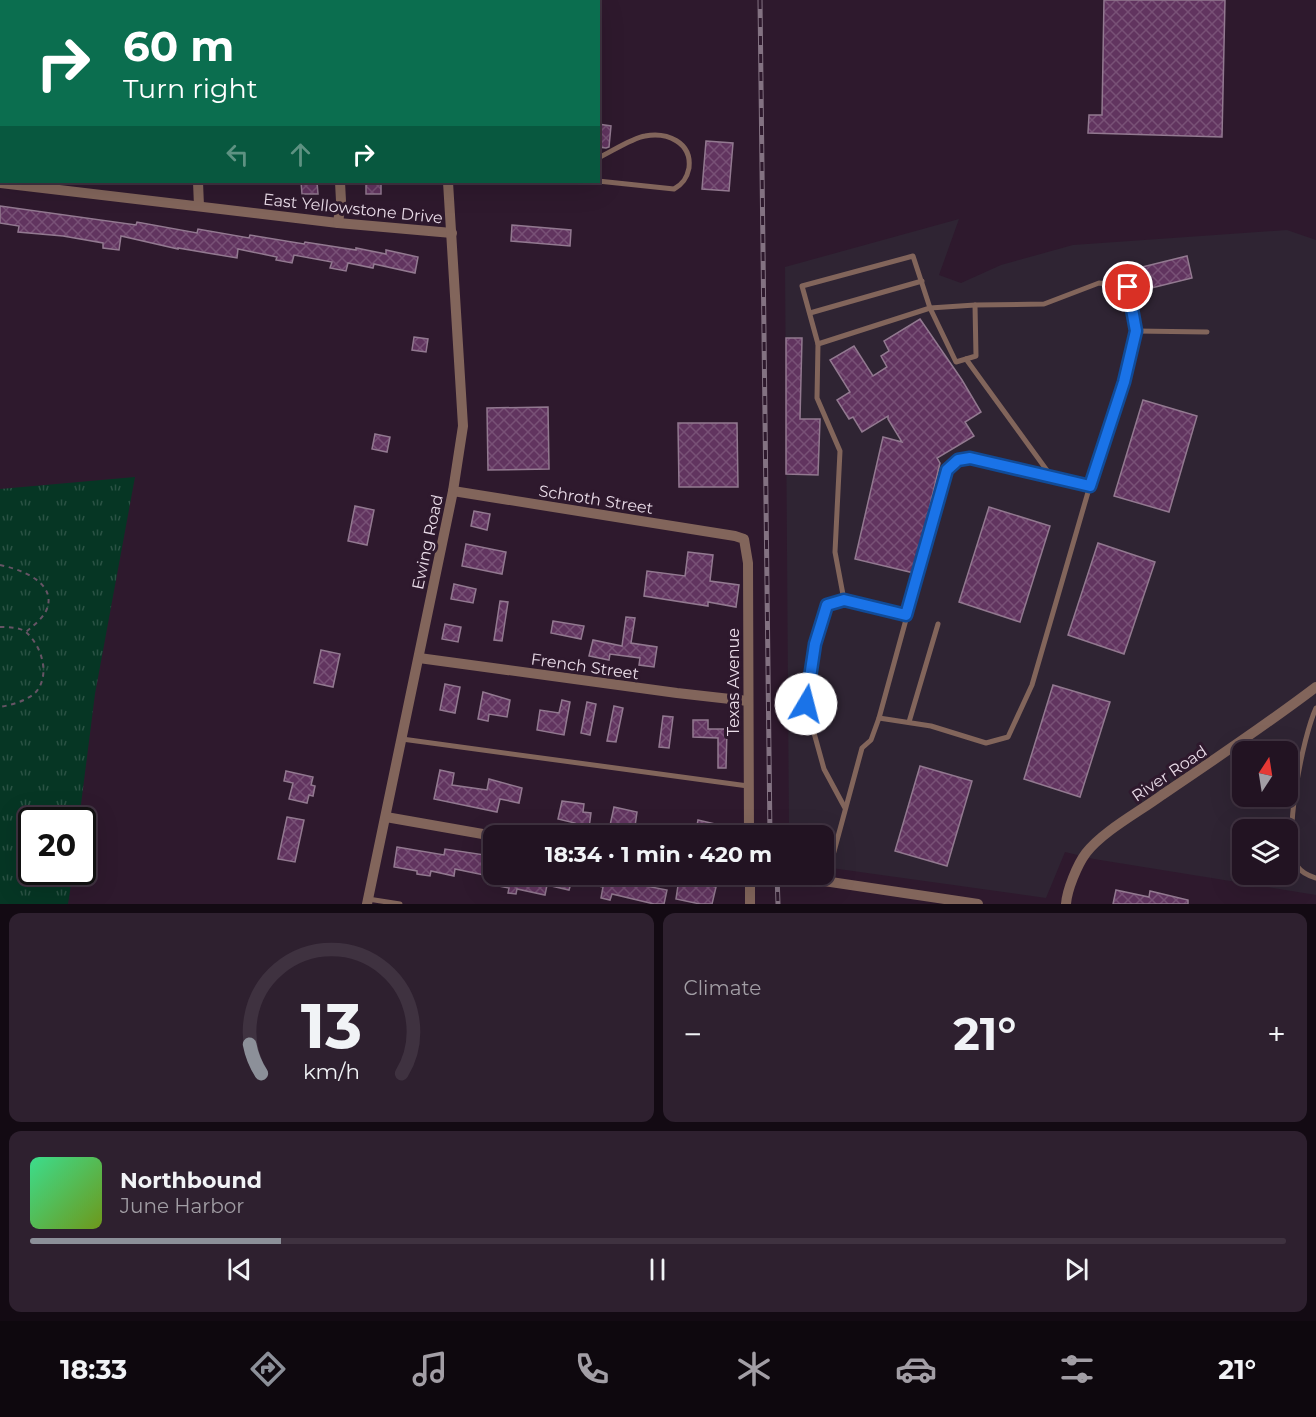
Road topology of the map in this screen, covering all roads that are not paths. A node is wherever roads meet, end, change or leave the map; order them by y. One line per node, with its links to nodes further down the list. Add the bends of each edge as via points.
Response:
1 (600, 157): 2 (lane, via 643,136 670,136 686,149 690,160 687,176 674,189)
2 (600, 181)
3 (0, 183): 4 (street, East Yellowstone Drive)
4 (23, 183): 8 (street, East Yellowstone Drive)
5 (198, 183): 8 (street)
6 (340, 183): 9 (street)
7 (448, 183): 10 (street, Ewing Road)
8 (199, 206): 9 (street, East Yellowstone Drive)
9 (338, 223): 10 (street, East Yellowstone Drive)
10 (452, 233): 21 (street, Ewing Road, via 463,426)
11 (922, 281): 13 (lane); 14 (lane); 14 (lane, via 913,256 802,286)
12 (975, 305): 13 (lane); 15 (lane, via 1044,304 1099,283 1128,287); 18 (lane, via 976,356)
13 (930, 308): 17 (lane); 18 (lane, via 956,362)
14 (810, 313): 17 (lane)
15 (1136, 331): 16 (lane); 20 (lane, via 1124,382)
16 (1208, 332)
17 (818, 344): 23 (lane, via 817,398 840,451 835,552)
18 (966, 359): 19 (lane)
19 (1051, 476): 20 (lane); 24 (lane, via 970,458 958,460 947,470)
20 (1090, 486): 31 (lane, via 1032,685 1008,737 986,743)
21 (453, 491): 22 (street, Schroth Street); 26 (street, Ewing Road)
22 (735, 536): 28 (street, Texas Avenue, via 744,539 748,563)
23 (844, 600): 24 (lane); 34 (lane, via 827,605 815,644 806,704 824,769)
24 (906, 615): 30 (lane)
25 (938, 624): 31 (lane)
26 (419, 658): 28 (street, French Street); 32 (street, Ewing Road)
27 (1316, 687): 47 (street, River Road, via 1095,844 1085,855)
28 (748, 701): 33 (street, Texas Avenue)
29 (1316, 708): 39 (lane, via 1301,760 1291,834 1298,867)
30 (879, 718): 31 (lane); 34 (lane, via 871,740 862,748)
31 (909, 722)
32 (402, 739): 33 (lane); 35 (street, Ewing Road)
33 (749, 787): 36 (street, Texas Avenue)
34 (845, 808): 38 (lane)
35 (386, 817): 37 (street); 43 (street, Ewing Road)
36 (749, 825)
37 (483, 834)
38 (834, 851)
39 (1316, 878)
40 (834, 884): 42 (street)
41 (750, 885): 45 (street)
42 (904, 899): 46 (street)
43 (368, 902): 44 (lane)
44 (400, 904)
45 (750, 904)
46 (978, 904)
47 (1066, 904)

